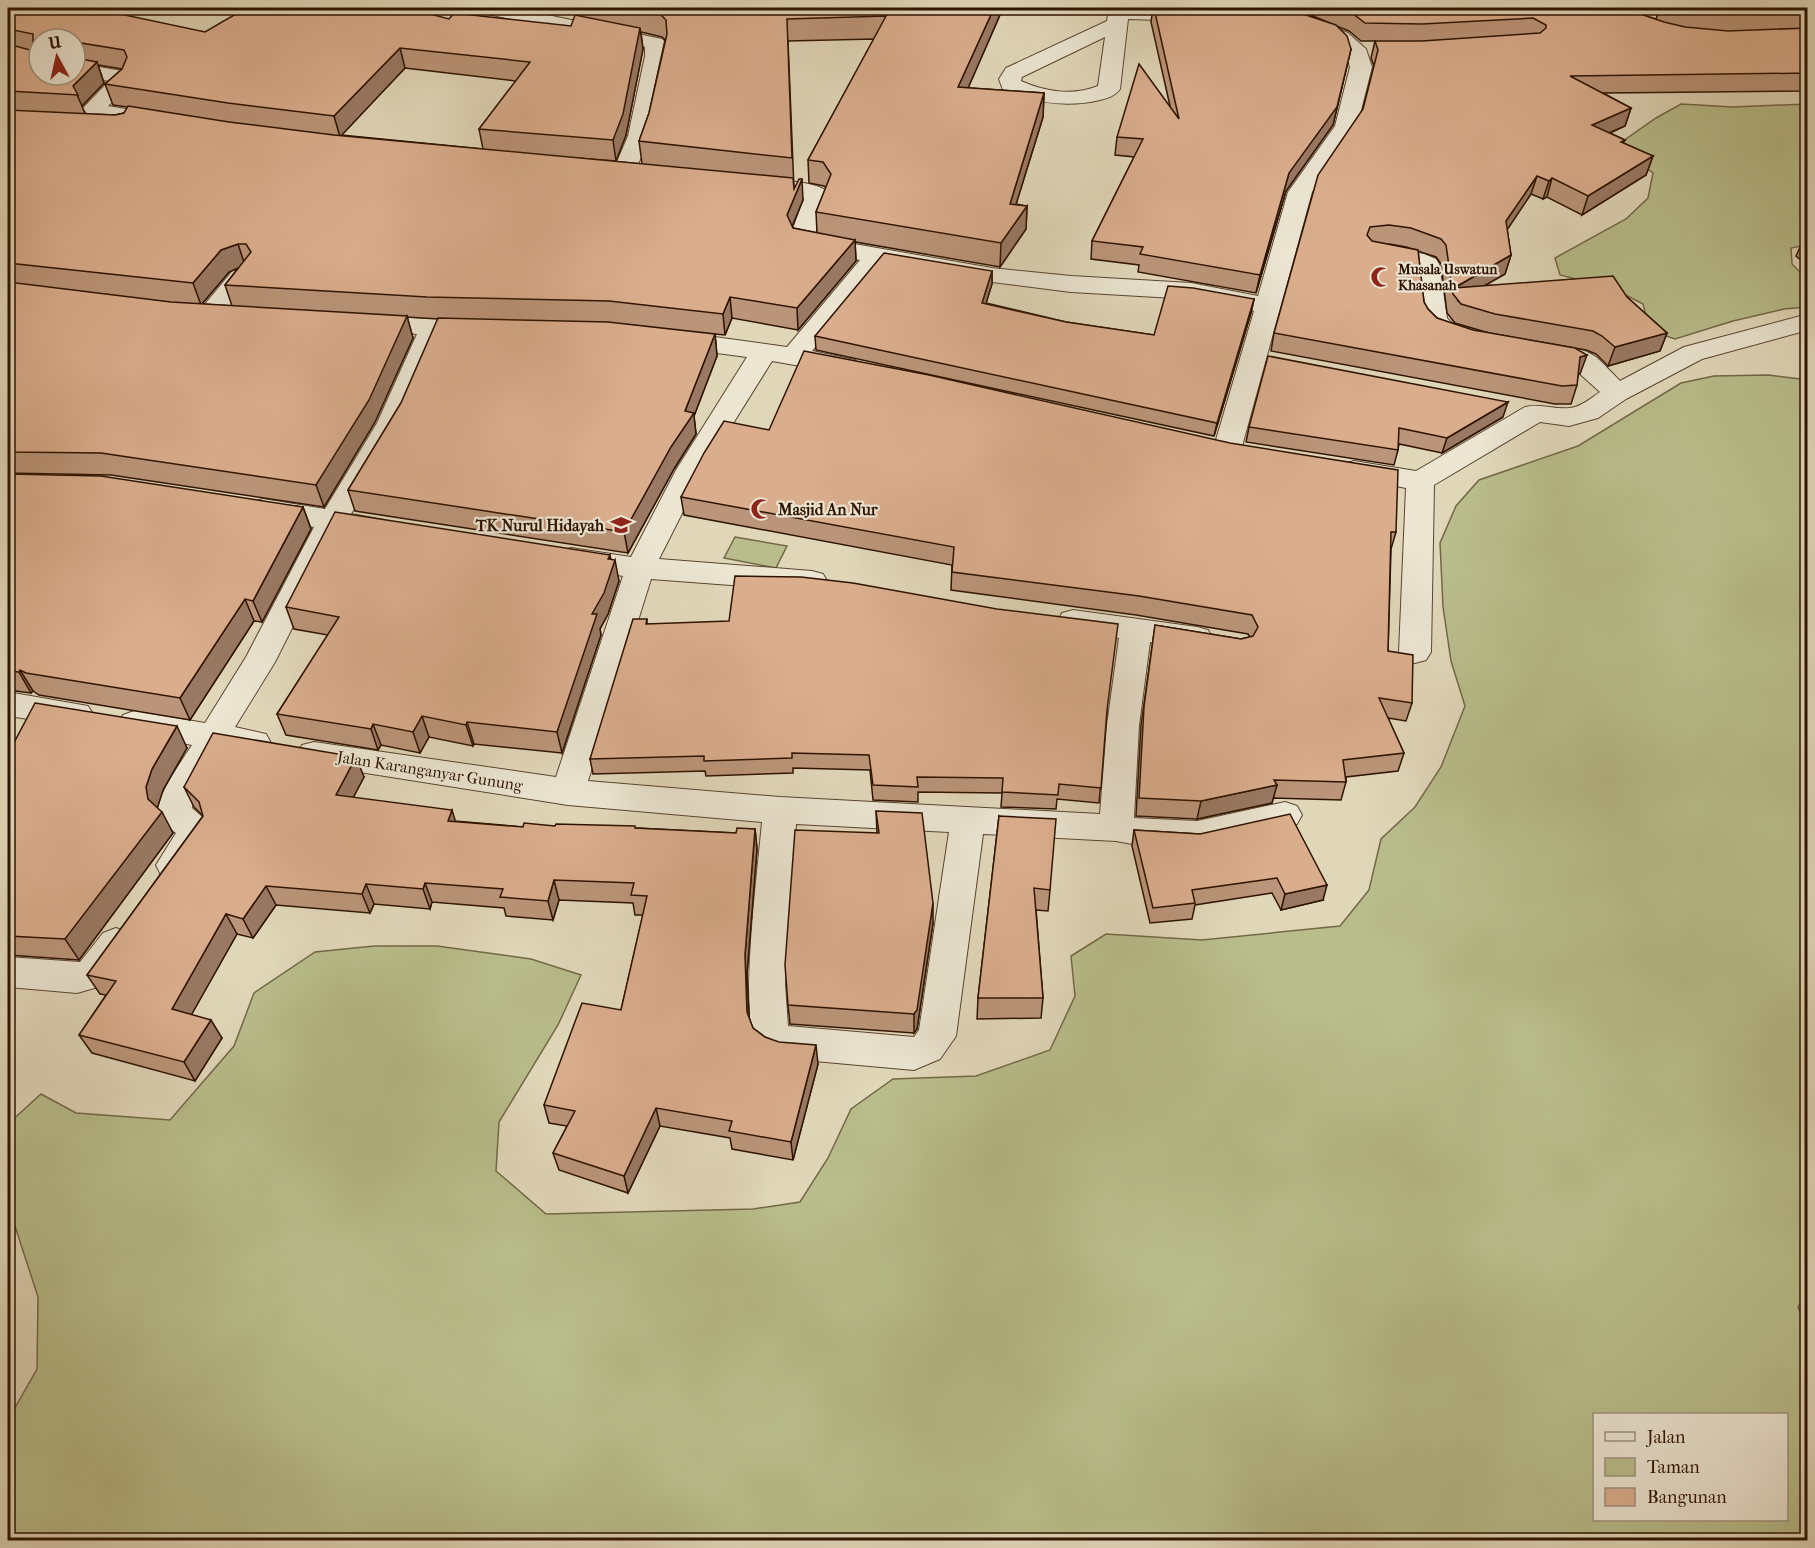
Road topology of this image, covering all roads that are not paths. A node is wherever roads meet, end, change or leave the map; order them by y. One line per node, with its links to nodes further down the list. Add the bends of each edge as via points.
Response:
1 (487, 8): 8 (street, via 655,43 656,56 639,136)
2 (1119, 15): 2 (street, via 1109,89 1082,98 1044,96 1011,85 1014,73); 3 (street)
3 (1217, 15)
4 (1285, 18): 14 (street, via 1323,28 1366,49 1346,126 1300,192)
5 (87, 71): 6 (street, via 121,77 119,84 96,105 97,111 183,127)
6 (79, 125)
7 (601, 169): 8 (street)
8 (625, 171): 9 (street)
9 (648, 173)
10 (743, 184): 12 (street, via 814,192 818,197 802,240)
11 (1377, 252): 24 (street, via 1427,264 1434,318 1446,332 1577,358)
12 (878, 254): 14 (street, via 992,275 1191,291); 22 (street)
13 (244, 273): 15 (street, via 199,314)
14 (1268, 306): 27 (street, via 1264,360)
15 (244, 317)
16 (1808, 322): 24 (street, via 1693,353)
17 (338, 323): 18 (street)
18 (432, 328): 19 (street); 31 (street, via 391,423)
19 (498, 330)
20 (647, 337): 21 (street)
21 (764, 352): 22 (street); 34 (street, via 690,470)
22 (794, 356): 23 (street)
23 (872, 372)
24 (1617, 393): 26 (street, via 1579,415)
25 (1496, 405): 26 (street)
26 (1535, 413): 29 (street)
27 (1227, 450)
28 (1329, 466): 29 (street)
29 (1420, 481): 39 (street)
30 (232, 504): 31 (street)
31 (332, 521): 32 (street); 41 (street, via 259,662)
32 (397, 530)
33 (546, 555): 34 (street)
34 (640, 568): 35 (street); 42 (street)
35 (842, 584)
36 (1041, 617): 37 (street)
37 (1136, 628): 38 (street); 46 (street, via 1123,725)
38 (1226, 642)
39 (1415, 652)
40 (8, 705): 41 (street, Jalan Karanganyar Gunung)
41 (213, 736): 42 (street, Jalan Karanganyar Gunung, via 395,768); 47 (street, via 174,809 196,831)
42 (568, 792): 43 (street, Jalan Karanganyar Gunung)
43 (780, 810): 45 (street, Jalan Karanganyar Gunung); 45 (street, via 766,984 770,1034 781,1042 914,1054 938,1036)
44 (1285, 815): 46 (street, Jalan Karanganyar Gunung, via 1197,834)
45 (968, 820): 46 (street, Jalan Karanganyar Gunung)
46 (1116, 828)
47 (154, 891)
48 (134, 919): 49 (street, via 92,974 77,978)
49 (8, 972)

